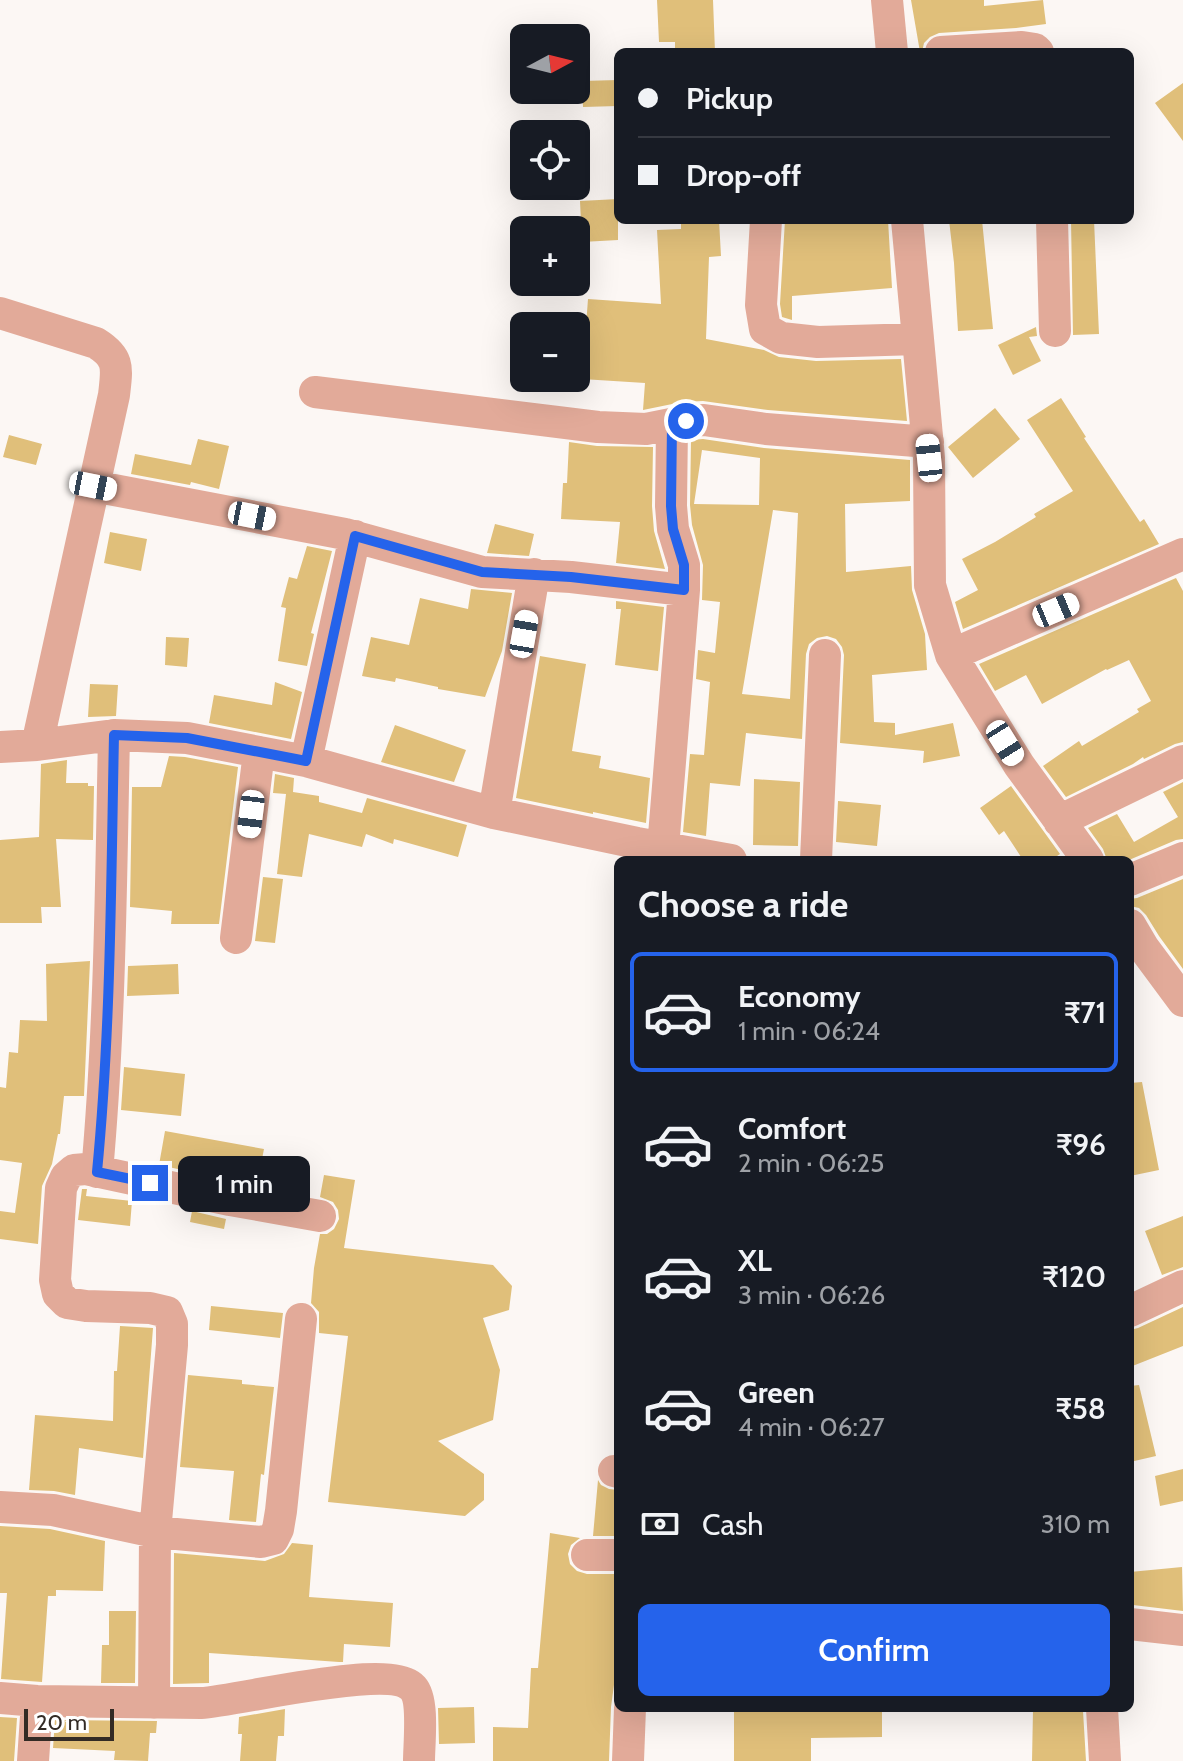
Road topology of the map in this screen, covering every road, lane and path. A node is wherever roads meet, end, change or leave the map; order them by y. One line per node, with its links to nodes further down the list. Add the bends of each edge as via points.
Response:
1 (887, 0): 2 (street)
2 (892, 48)
3 (1006, 48): 4 (street)
4 (1028, 48)
5 (766, 224): 10 (street, via 761,305 765,329 781,338 818,342)
6 (907, 224): 10 (street)
7 (1052, 224): 9 (street)
8 (0, 313): 14 (street, via 96,343 115,361 114,395)
9 (1055, 331)
10 (918, 339): 13 (street)
11 (315, 392): 12 (street, via 598,427)
12 (672, 425): 13 (street, via 704,420); 18 (street, via 671,506)
13 (928, 442): 20 (street, via 930,585)
14 (93, 486): 15 (street); 22 (street)
15 (355, 536): 17 (street, via 482,572); 25 (street)
16 (1183, 554): 20 (street)
17 (534, 574): 18 (street); 27 (street)
18 (684, 590): 29 (street)
19 (825, 655): 31 (street)
20 (951, 655): 28 (street)
21 (114, 735): 22 (street); 24 (street, via 187,738); 38 (street, via 105,1074)
22 (37, 745): 23 (street)
23 (0, 747)
24 (259, 752): 25 (street); 36 (street)
25 (306, 761): 27 (street)
26 (1183, 761): 28 (street)
27 (494, 813): 29 (street)
28 (1059, 821): 32 (street)
29 (663, 848): 30 (street)
30 (708, 856)
31 (816, 856)
32 (1085, 856)
33 (1183, 858): 34 (street)
34 (1134, 878)
35 (1134, 932): 37 (street)
36 (236, 938)
37 (1183, 1001)
38 (97, 1172): 39 (street); 44 (street, via 74,1170 61,1188 55,1280 67,1303 150,1308 167,1312 172,1324)
39 (320, 1216)
40 (1183, 1286): 41 (street)
41 (1134, 1309)
42 (301, 1319): 44 (street, via 281,1511 273,1539)
43 (0, 1507): 44 (street, via 53,1510)
44 (155, 1532): 49 (street)
45 (1134, 1624): 46 (street)
46 (1183, 1630)
47 (0, 1698): 48 (street)
48 (37, 1701): 49 (street); 52 (street)
49 (154, 1703): 53 (street, via 219,1702 287,1688 403,1681 419,1697)
50 (630, 1712): 54 (street)
51 (1102, 1712): 55 (street)
52 (33, 1761)
53 (419, 1761)
54 (628, 1761)
55 (1105, 1761)

